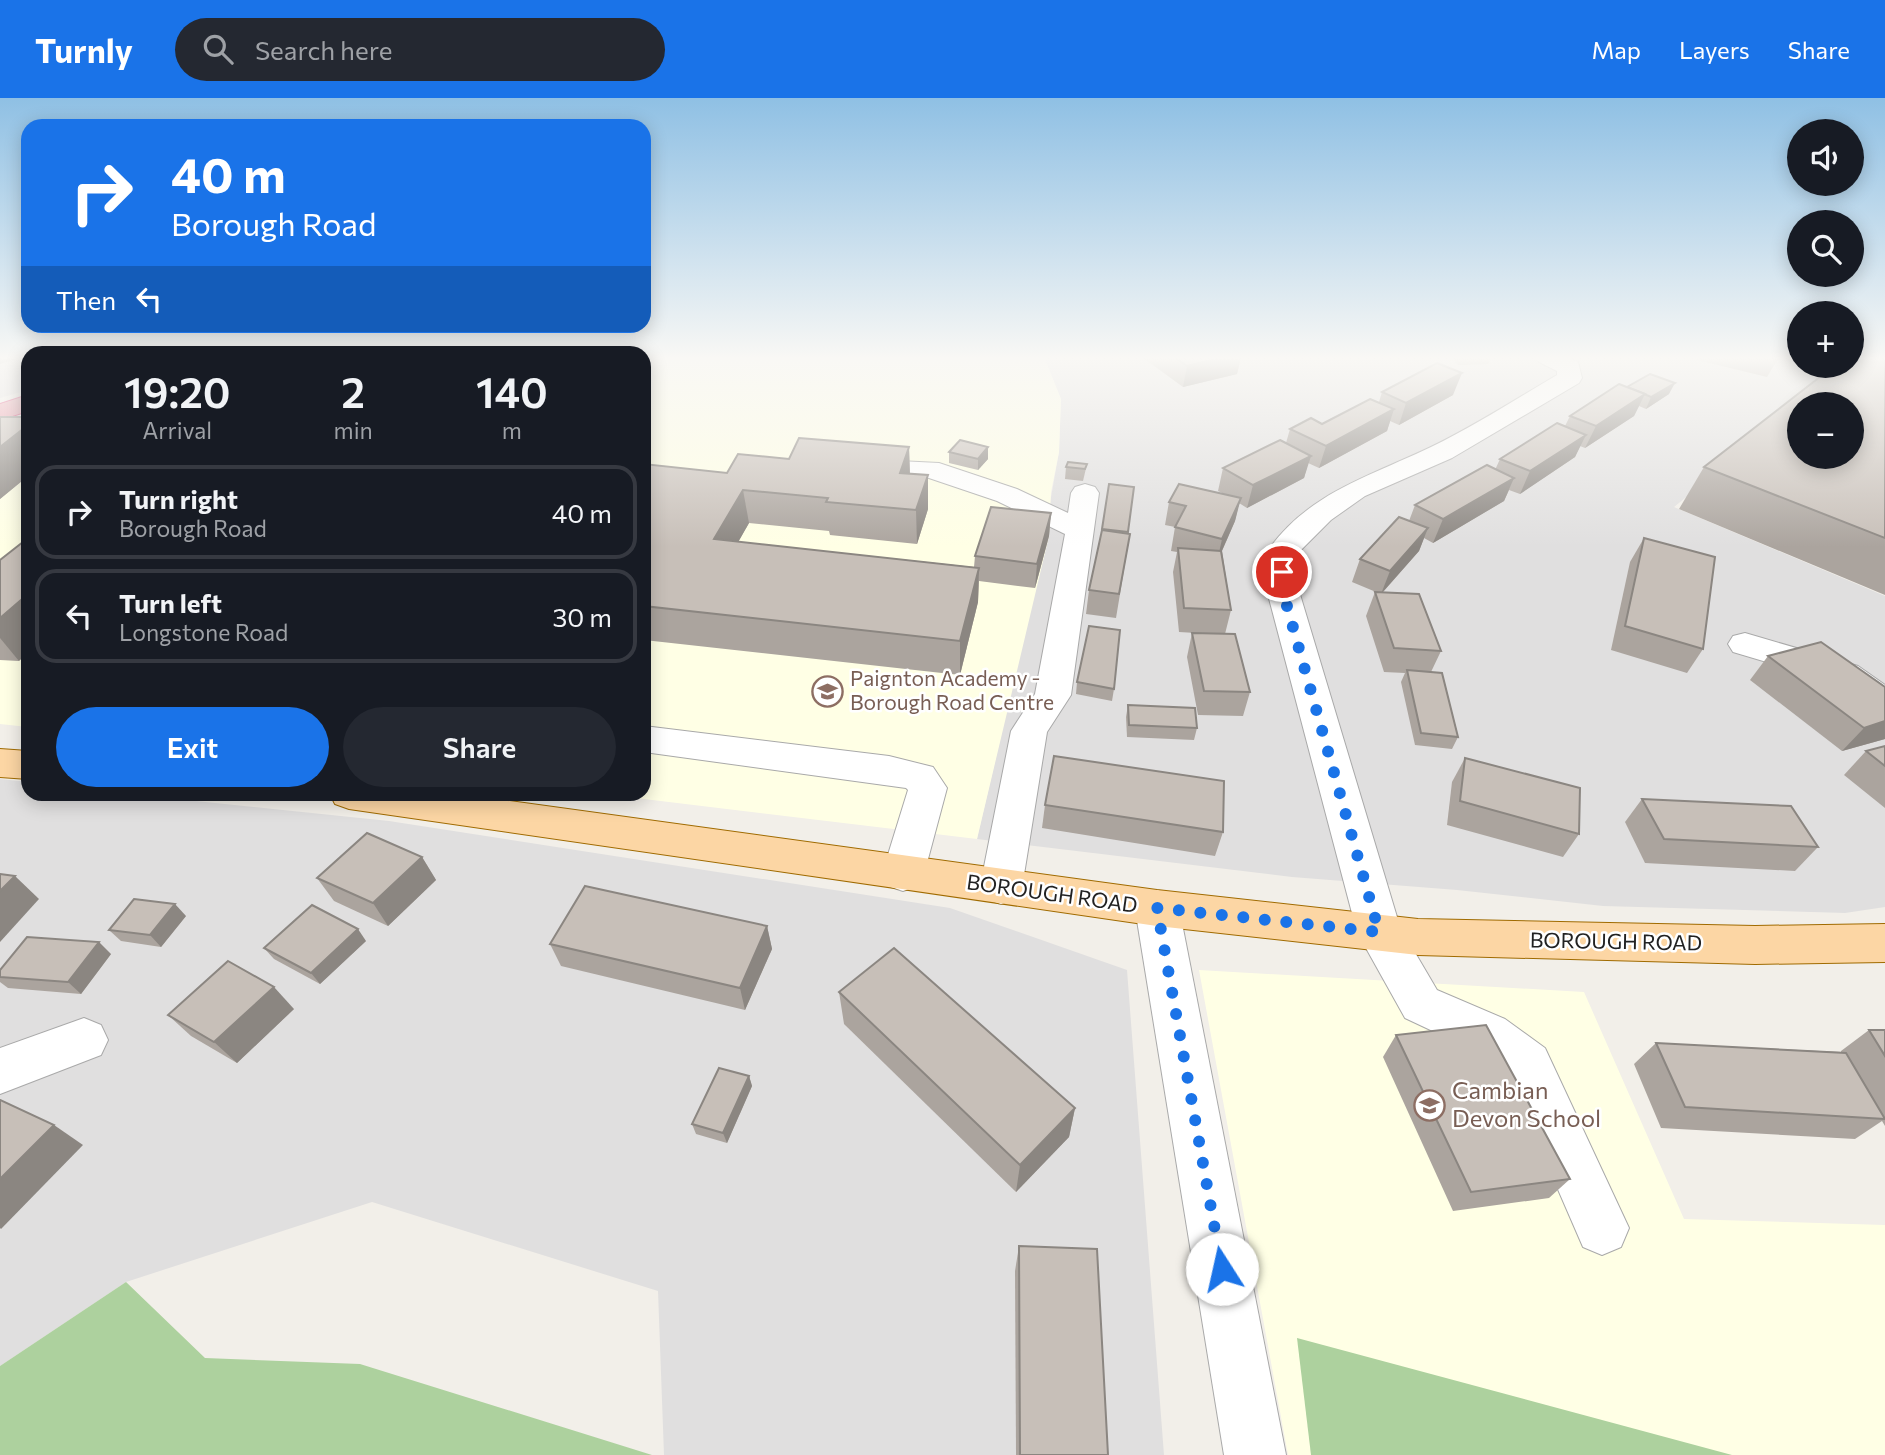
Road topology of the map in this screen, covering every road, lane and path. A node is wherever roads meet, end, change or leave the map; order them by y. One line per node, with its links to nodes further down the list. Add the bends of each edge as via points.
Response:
1 (1497, 420): 14 (street, via 1442,452 1355,490 1321,514 1282,552 1283,592)
2 (832, 466): 4 (street, via 929,469 1007,495)
3 (1085, 493): 4 (street)
4 (1081, 530): 12 (street, via 1053,695 1029,731)
5 (1745, 644): 6 (street, via 1846,674)
6 (1885, 703)
7 (651, 740): 11 (street, via 919,777 928,788)
8 (0, 763): 9 (main road)
9 (21, 764)
10 (397, 801): 11 (main road, BOROUGH ROAD)
11 (903, 874): 12 (main road, BOROUGH ROAD)
12 (1001, 887): 13 (main road, BOROUGH ROAD)
13 (1157, 908): 14 (main road, BOROUGH ROAD); 19 (street)
14 (1379, 932): 15 (main road, BOROUGH ROAD, via 1418,937 1755,945); 18 (street, via 1421,1004 1488,1034 1528,1064)
15 (1885, 943)
16 (84, 1040): 17 (street)
17 (0, 1071)
18 (1602, 1228)
19 (1255, 1455)

